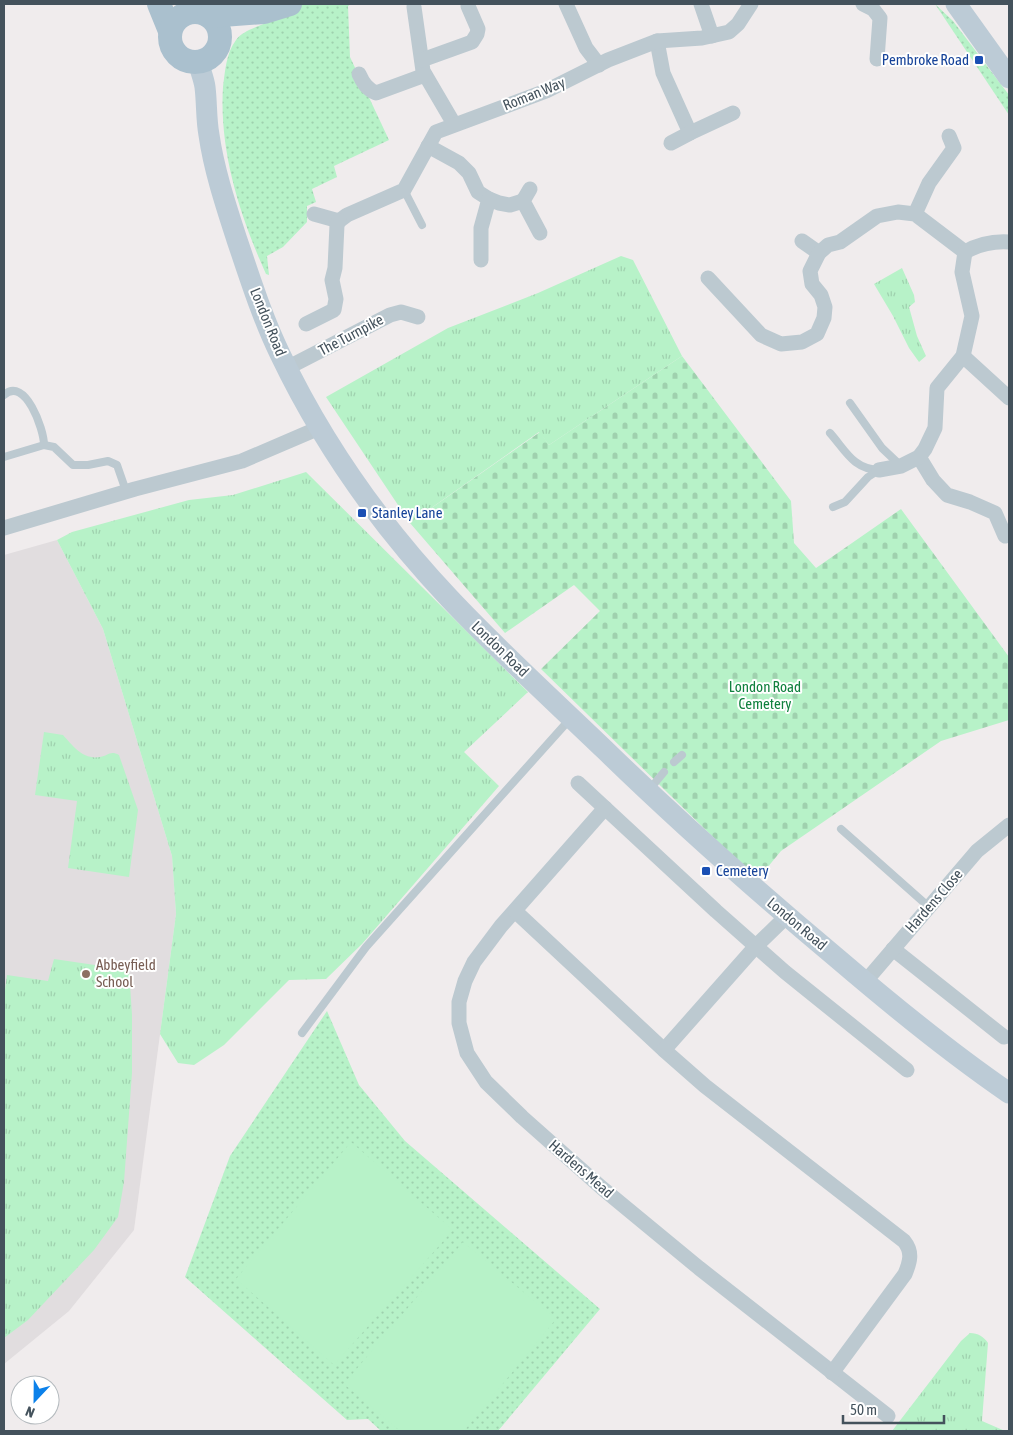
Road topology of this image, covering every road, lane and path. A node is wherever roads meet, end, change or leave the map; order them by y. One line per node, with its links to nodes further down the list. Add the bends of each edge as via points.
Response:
1 (159, 4): 12 (main road)
2 (290, 4): 11 (main road)
3 (566, 4): 18 (street, via 586,48)
4 (701, 4): 13 (street)
5 (751, 4): 13 (street, Roman Way, via 729,32)
6 (862, 4): 16 (street, via 879,15)
7 (956, 4): 21 (street)
8 (468, 6): 19 (street, via 478,29 472,42)
9 (414, 7): 19 (street, via 411,26)
10 (191, 11): 11 (main road); 12 (main road, via 174,21); 15 (main road, via 218,28)
11 (264, 12): 15 (main road)
12 (170, 31): 17 (main road, via 171,46 176,52 189,61)
13 (712, 36): 14 (street, Roman Way)
14 (657, 41): 18 (street, Roman Way); 24 (street, via 663,73)
15 (219, 42): 17 (main road, via 211,55)
16 (882, 51)
17 (198, 61): 44 (street, London Road, via 205,84 208,135 224,197 266,323)
18 (598, 65): 23 (street, Roman Way, via 546,91)
19 (423, 67): 20 (street, via 376,93 369,90); 23 (street)
20 (360, 74)
21 (1009, 78)
22 (733, 114): 24 (street)
23 (454, 124): 26 (street, Roman Way, via 436,132)
24 (690, 133): 25 (street)
25 (671, 143)
26 (428, 146): 28 (street, Roman Way); 29 (street, via 459,163 469,173 478,192)
27 (968, 155): 31 (street, via 952,142)
28 (404, 190): 32 (street); 33 (lane)
29 (488, 199): 34 (street, via 510,205 526,195); 39 (street, via 481,228)
30 (314, 214): 32 (street)
31 (915, 214): 37 (street); 38 (street, via 898,212 877,216)
32 (339, 221): 42 (street, via 332,280 336,307)
33 (422, 225)
34 (540, 233)
35 (802, 241): 38 (street)
36 (1009, 242): 37 (street, via 977,245)
37 (965, 252): 43 (street, via 962,272 972,316)
38 (819, 253): 40 (street, via 810,271 812,284 821,295 825,308 824,318 817,334 802,342 781,344 761,335)
39 (481, 260)
40 (708, 278)
41 (418, 317): 44 (street, The Turnpike, via 401,312 390,314)
42 (306, 324)
43 (963, 356): 46 (street); 52 (street, via 937,388 935,428)
44 (287, 368): 48 (street, London Road)
45 (4, 395): 50 (lane, via 13,390 26,397 44,436)
46 (1009, 398)
47 (850, 403): 53 (lane, via 882,448)
48 (319, 428): 55 (street, via 242,461); 59 (street, London Road, via 387,526 416,560 476,625)
49 (830, 433): 54 (lane, via 860,467)
50 (44, 445): 51 (lane); 55 (lane, via 54,447 73,465 108,461 117,465)
51 (4, 457)
52 (919, 457): 53 (street); 58 (street, via 947,495 995,512)
53 (901, 466): 54 (street)
54 (879, 470): 56 (lane, via 845,502)
55 (126, 491): 57 (street)
56 (834, 507)
57 (4, 528)
58 (1005, 536)
59 (572, 718): 64 (street, London Road); 74 (lane, via 366,947)
60 (682, 755): 61 (lane)
61 (674, 762)
62 (664, 772): 64 (lane)
63 (578, 783): 65 (street)
64 (647, 791): 70 (street, London Road)
65 (605, 808): 69 (street, Hardens Mead); 71 (street)
66 (1009, 825): 68 (street, Hardens Close, via 977,851)
67 (841, 829): 68 (lane)
68 (929, 907): 72 (street, Hardens Close)
69 (515, 911): 76 (street); 79 (street, Hardens Mead, via 474,962 462,990 458,1013 460,1032 477,1071 522,1117 602,1188)
70 (787, 916): 71 (street); 73 (street, London Road)
71 (756, 946): 76 (street); 77 (street)
72 (893, 949): 73 (street, Hardens Close); 75 (street)
73 (865, 982): 78 (street, London Road)
74 (302, 1033)
75 (1004, 1037)
76 (664, 1050): 79 (street, via 908,1246 911,1256 905,1274)
77 (907, 1070)
78 (1009, 1093)
79 (832, 1373): 80 (street, Hardens Mead)
80 (888, 1416)

